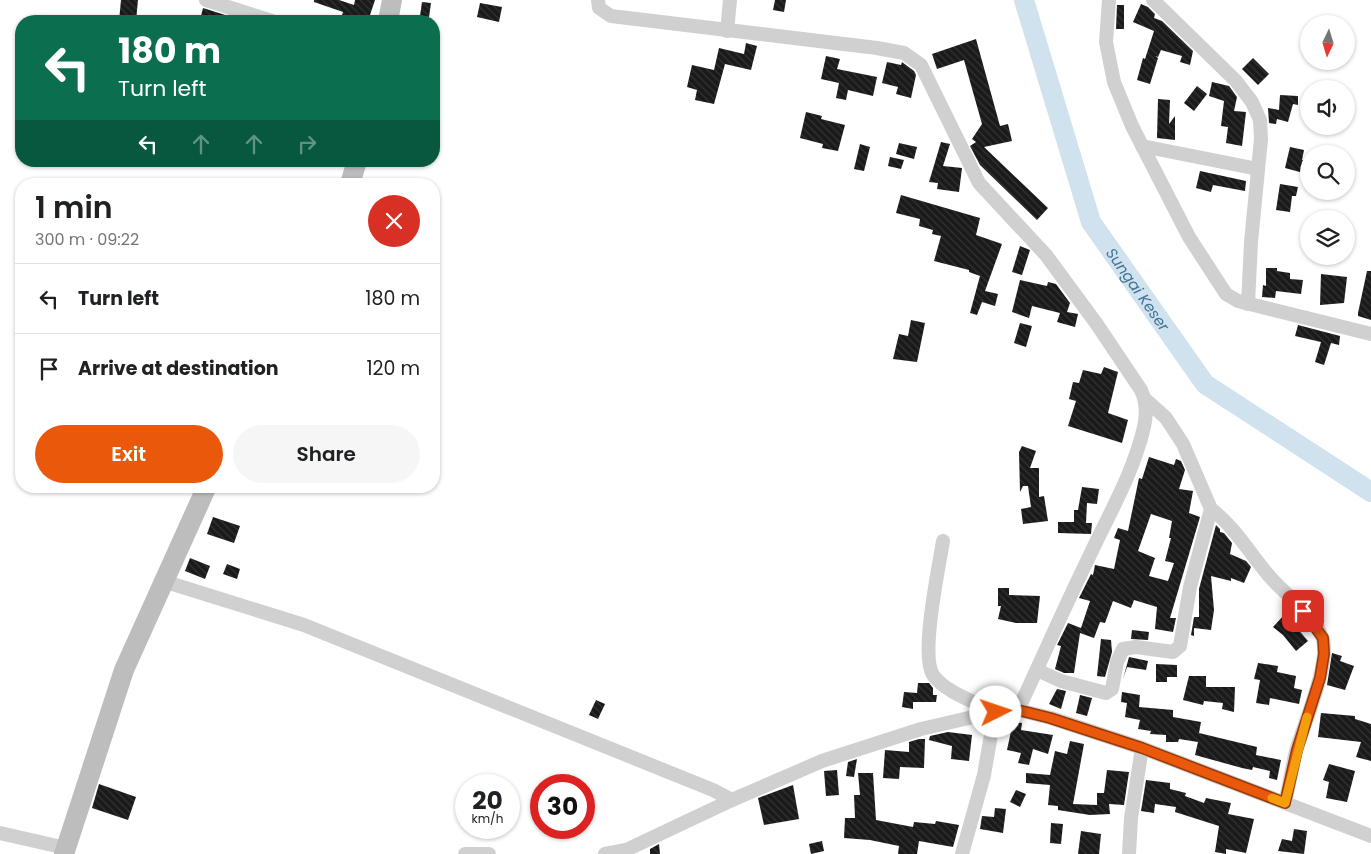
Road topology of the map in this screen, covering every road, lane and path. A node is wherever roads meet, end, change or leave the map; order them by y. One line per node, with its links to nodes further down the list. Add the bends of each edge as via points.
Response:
1 (206, 0): 7 (street)
2 (392, 0): 8 (street)
3 (598, 0): 9 (street, via 599,8 611,16)
4 (730, 0): 9 (street)
5 (1109, 0): 10 (street, via 1106,42 1114,82)
6 (1153, 0): 11 (street, via 1236,81 1252,102 1260,120)
7 (253, 15)
8 (389, 15)
9 (727, 31): 14 (street, via 877,48 904,53 917,62 931,83 979,183 1046,255 1096,323)
10 (1142, 146): 11 (street); 12 (street, via 1189,237 1226,294)
11 (1258, 169): 12 (street)
12 (1248, 304): 13 (street)
13 (1371, 334)
14 (1146, 400): 16 (street, via 1166,418 1183,444); 19 (street, via 1144,426 1130,470)
15 (204, 493): 18 (street)
16 (1211, 509): 19 (street, via 1190,587 1178,649 1173,652 1136,647 1123,649 1112,688 1106,693 1061,681); 24 (street, via 1238,534 1258,563 1303,611 1323,638 1320,678 1297,750)
17 (943, 541): 21 (street, via 929,636 929,665 945,686)
18 (163, 581): 23 (street, via 304,625); 27 (street, via 124,670)
19 (1037, 670): 20 (street)
20 (1018, 710): 21 (street); 22 (street)
21 (996, 712): 23 (street, via 921,729 831,758); 31 (street, via 984,775)
22 (1142, 748): 24 (street); 32 (street)
23 (732, 800): 30 (street, via 626,850)
24 (1285, 803): 26 (street)
25 (0, 833): 27 (street)
26 (1371, 836)
27 (65, 851)
28 (465, 854): 29 (street)
29 (489, 854)
30 (605, 854)
31 (962, 854)
32 (1129, 854)

